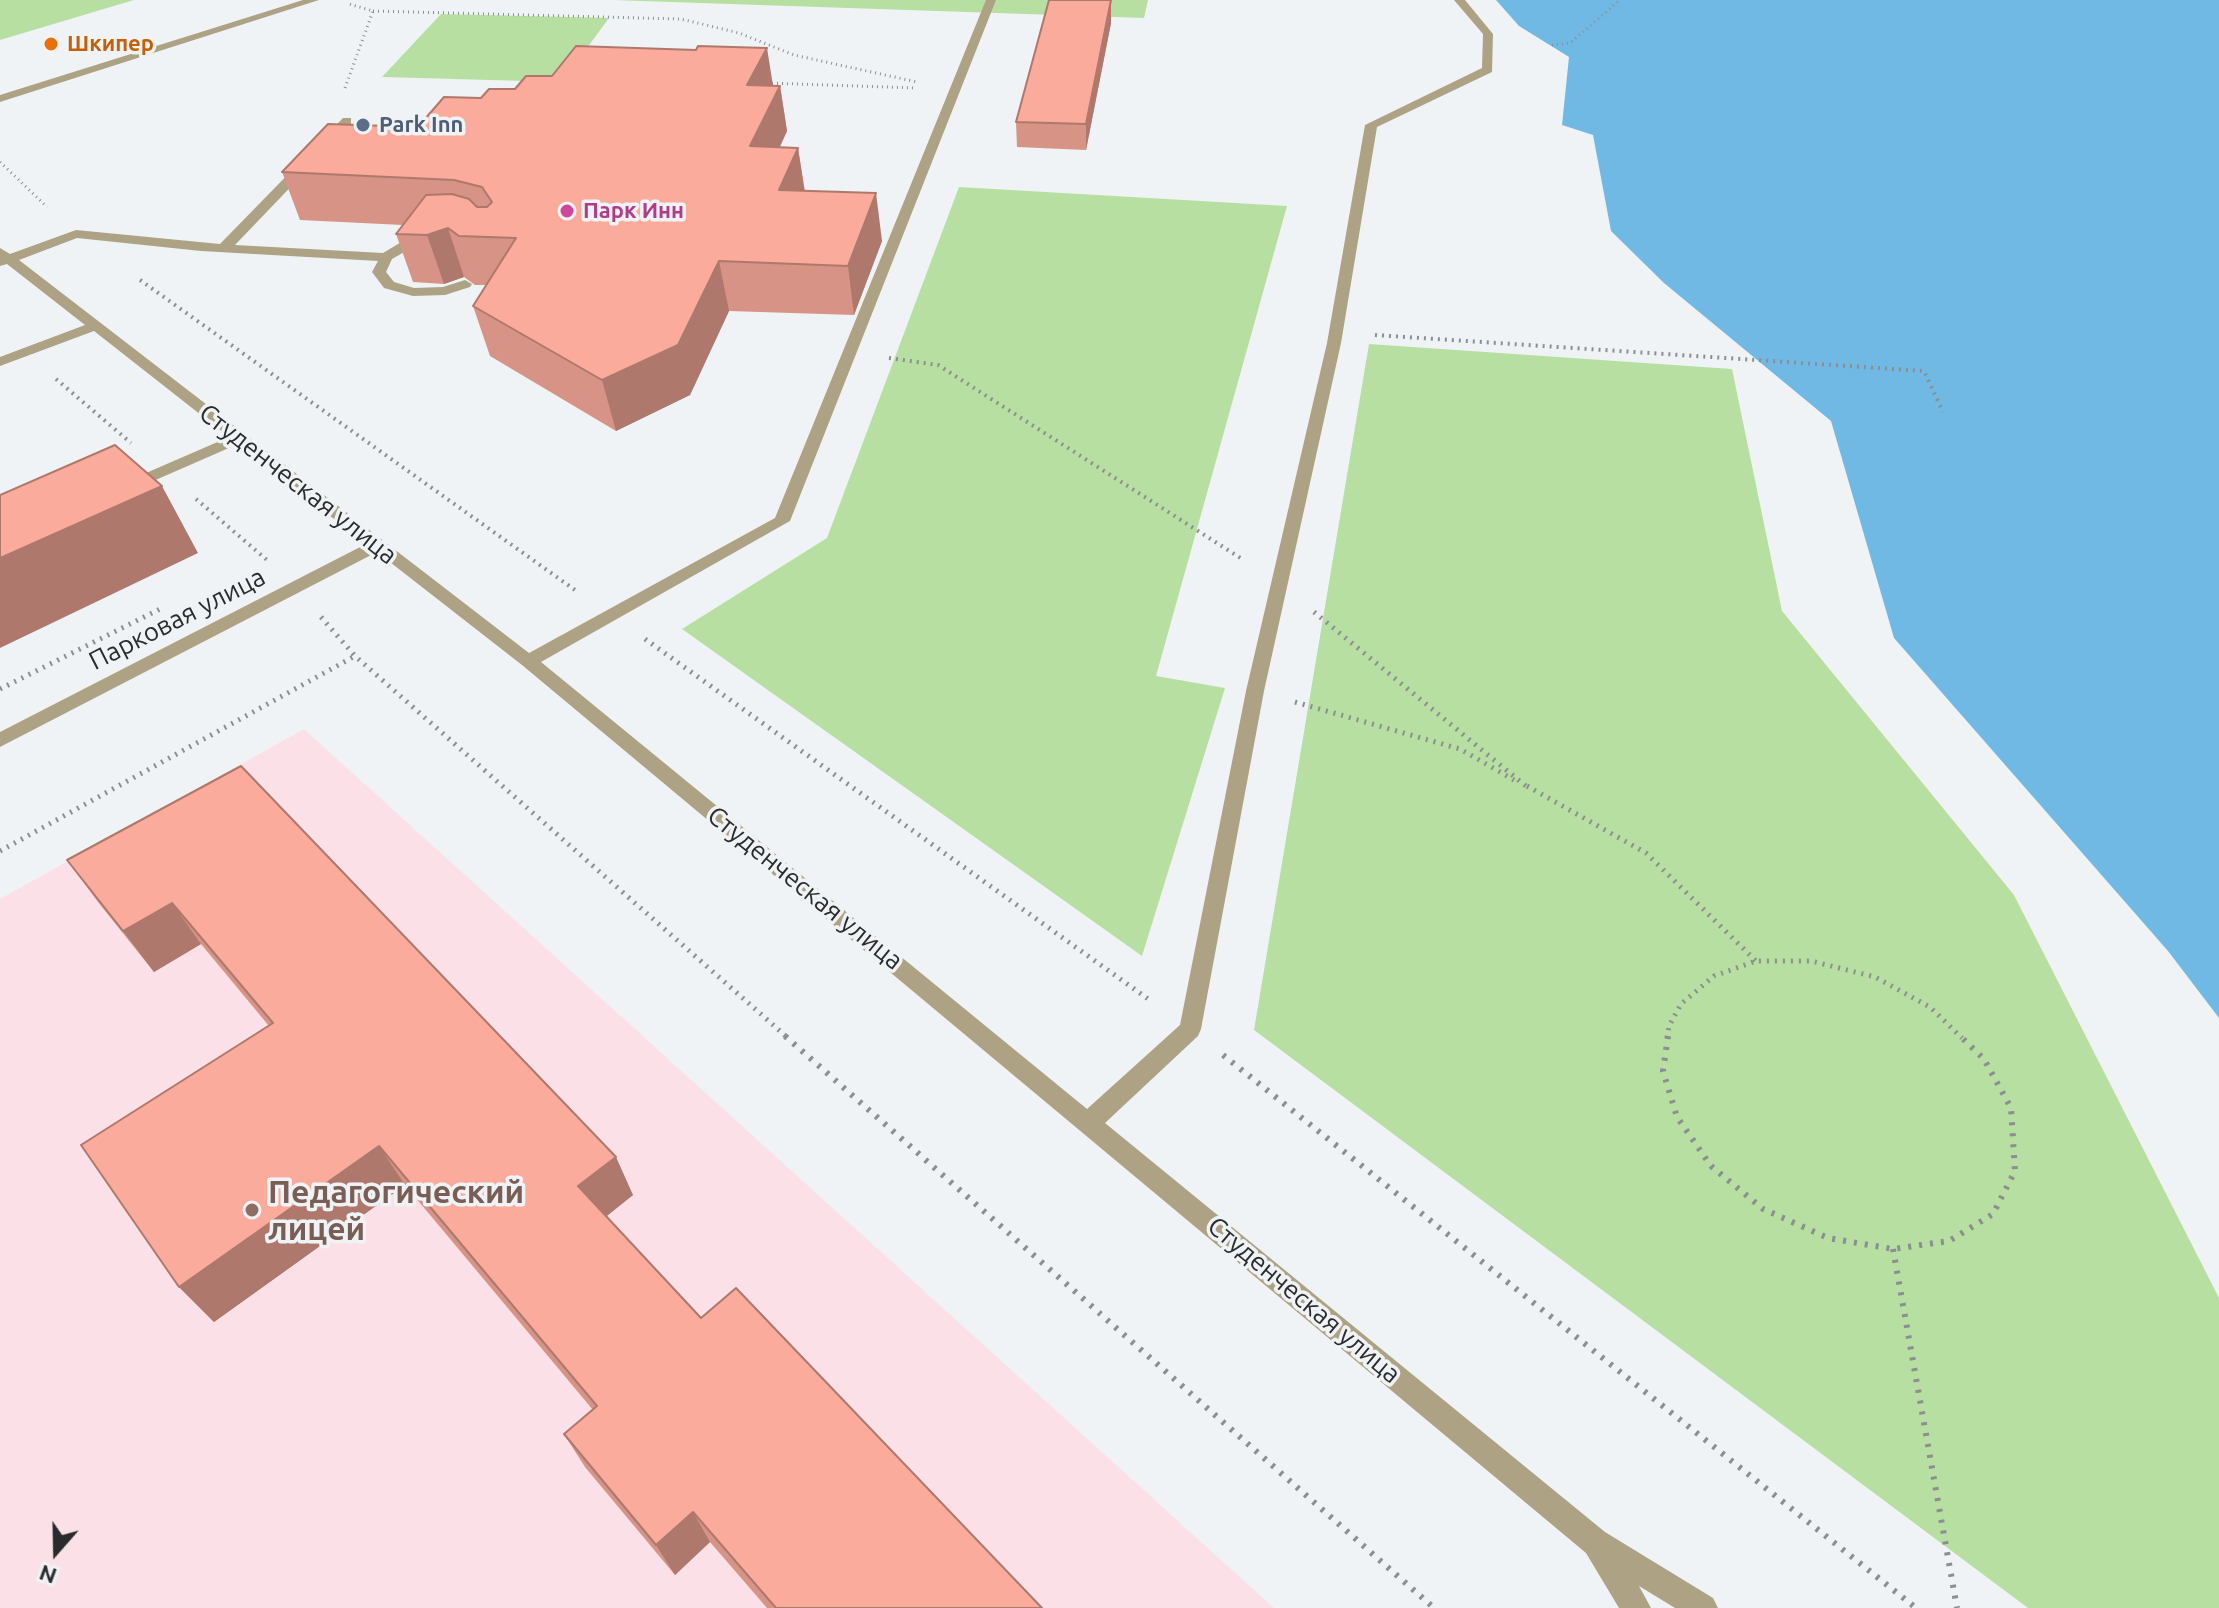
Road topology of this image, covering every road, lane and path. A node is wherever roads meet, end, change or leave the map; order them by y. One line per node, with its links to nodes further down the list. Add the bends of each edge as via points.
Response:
1 (314, 0): 10 (street)
2 (991, 0): 9 (street)
3 (1459, 0): 20 (street, via 1488,34 1488,70 1371,125)
4 (1620, 0): 7 (path, via 1570,43)
5 (347, 4): 6 (path)
6 (373, 11): 9 (path, via 681,19 739,33 794,55); 11 (path, via 333,121)
7 (1552, 45)
8 (761, 83): 9 (path)
9 (953, 89): 21 (street)
10 (0, 99)
11 (347, 121): 15 (street)
12 (0, 162): 13 (path)
13 (76, 234): 15 (street); 16 (street); 34 (path)
14 (438, 236): 17 (street)
15 (224, 248): 17 (street)
16 (3, 257): 19 (street, Студенческая улица)
17 (386, 257): 18 (street, via 379,272 389,285 413,292)
18 (465, 284)
19 (95, 326): 22 (street); 25 (street, Студенческая улица)
20 (1336, 333): 24 (path, via 1924,371); 31 (street)
21 (848, 352): 31 (path, via 938,365); 34 (street, via 782,521)
22 (25, 353): 23 (street); 26 (path)
23 (0, 362)
24 (1943, 412)
25 (239, 438): 26 (street); 28 (street, Студенческая улица)
26 (164, 471): 27 (street); 29 (path)
27 (109, 495)
28 (378, 545): 32 (street, Парковая улица); 36 (street, Студенческая улица)
29 (264, 556): 30 (path); 32 (path)
30 (250, 563)
31 (1280, 583): 38 (street); 40 (path)
32 (295, 588): 35 (path); 39 (street, Парковая улица)
33 (167, 605): 37 (path)
34 (611, 615): 36 (street); 43 (path)
35 (355, 656): 41 (path); 47 (path)
36 (528, 661): 44 (street, Студенческая улица)
37 (0, 689)
38 (1255, 691): 40 (path, via 1460,749); 43 (street)
39 (0, 740)
40 (1527, 787): 42 (path, via 1646,853)
41 (0, 851)
42 (1756, 961): 45 (path, via 1714,976 1681,1004 1669,1026 1663,1071 1677,1117 1711,1166 1763,1209 1828,1238); 45 (path, via 1811,961 1875,977 1930,1007 1984,1059 2011,1108 2015,1171 1993,1214 1949,1241)
43 (1190, 1029): 44 (street); 50 (path)
44 (1089, 1122): 46 (street, Студенческая улица)
45 (1893, 1249): 51 (path)
46 (1595, 1542): 48 (street, Студенческая улица); 49 (street, Студенческая улица)
47 (1434, 1608)
48 (1636, 1608)
49 (1703, 1608)
50 (1916, 1608)
51 (1957, 1608)

